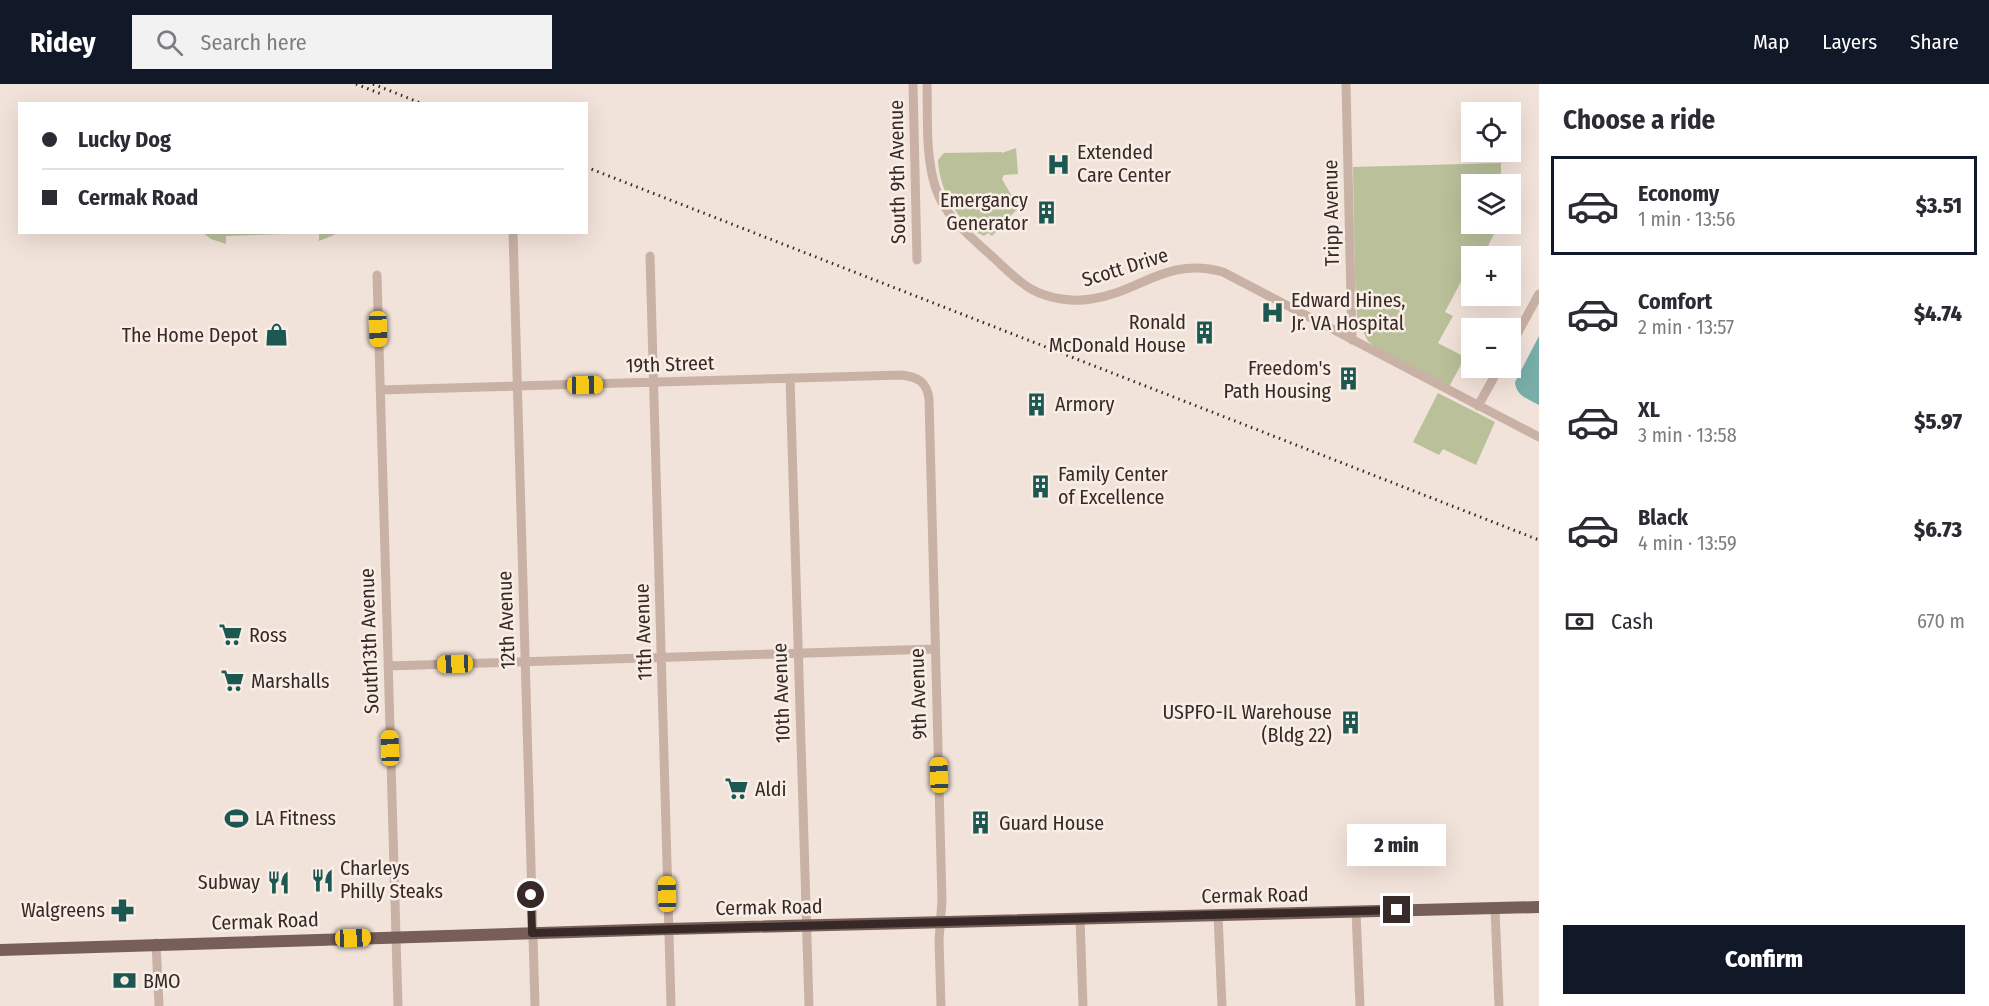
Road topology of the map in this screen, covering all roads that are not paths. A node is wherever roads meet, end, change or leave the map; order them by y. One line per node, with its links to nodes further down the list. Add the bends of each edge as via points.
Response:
1 (913, 84): 6 (street, South 9th Avenue)
2 (927, 84): 10 (street, Scott Drive, via 929,158 945,208 963,231 1033,290 1063,299 1090,299 1170,270 1213,269)
3 (1346, 84): 10 (street, Tripp Avenue)
4 (513, 234): 15 (street, 12th Avenue)
5 (650, 256): 14 (street, 11th Avenue)
6 (918, 260)
7 (377, 275): 16 (street, South13th Avenue)
8 (1539, 294): 9 (street)
9 (1521, 327)
10 (1352, 340): 17 (street, Scott Drive)
11 (790, 378): 13 (street, 19th Street, via 901,375); 14 (street, 19th Street); 20 (street, 10th Avenue)
12 (1493, 378): 17 (street)
13 (923, 381): 19 (street, 9th Avenue, via 929,399)
14 (654, 383): 15 (street, 19th Street); 21 (street, 11th Avenue)
15 (517, 386): 16 (street, 19th Street); 22 (street, 12th Avenue)
16 (380, 390): 23 (street, South13th Avenue)
17 (1478, 406): 18 (street, Scott Drive)
18 (1539, 437)
19 (935, 649): 20 (street); 29 (street, 9th Avenue)
20 (798, 652): 21 (street); 30 (street, 10th Avenue)
21 (661, 657): 22 (street); 31 (street, 11th Avenue)
22 (525, 661): 23 (street); 32 (street, 12th Avenue)
23 (388, 666): 33 (street, South13th Avenue)
24 (1539, 907): 25 (main road, Cermak Road)
25 (1495, 908): 26 (main road, Cermak Road); 45 (street)
26 (1356, 911): 27 (main road, Cermak Road); 44 (street)
27 (1218, 915): 28 (main road, Cermak Road); 43 (street)
28 (1080, 918): 29 (main road, Cermak Road); 42 (street)
29 (941, 922): 30 (main road, Cermak Road); 41 (street, 9th Avenue)
30 (806, 926): 31 (main road, Cermak Road); 40 (street, 10th Avenue)
31 (668, 929): 32 (main road, Cermak Road); 39 (street, 11th Avenue)
32 (532, 933): 33 (main road, Cermak Road); 38 (street, 12th Avenue)
33 (396, 936): 34 (main road, Cermak Road); 37 (street, South13th Avenue)
34 (156, 944): 35 (main road, Cermak Road); 36 (street)
35 (0, 950)
36 (159, 1006)
37 (398, 1006)
38 (535, 1006)
39 (671, 1006)
40 (809, 1006)
41 (941, 1006)
42 (1083, 1006)
43 (1222, 1006)
44 (1360, 1006)
45 (1499, 1006)

